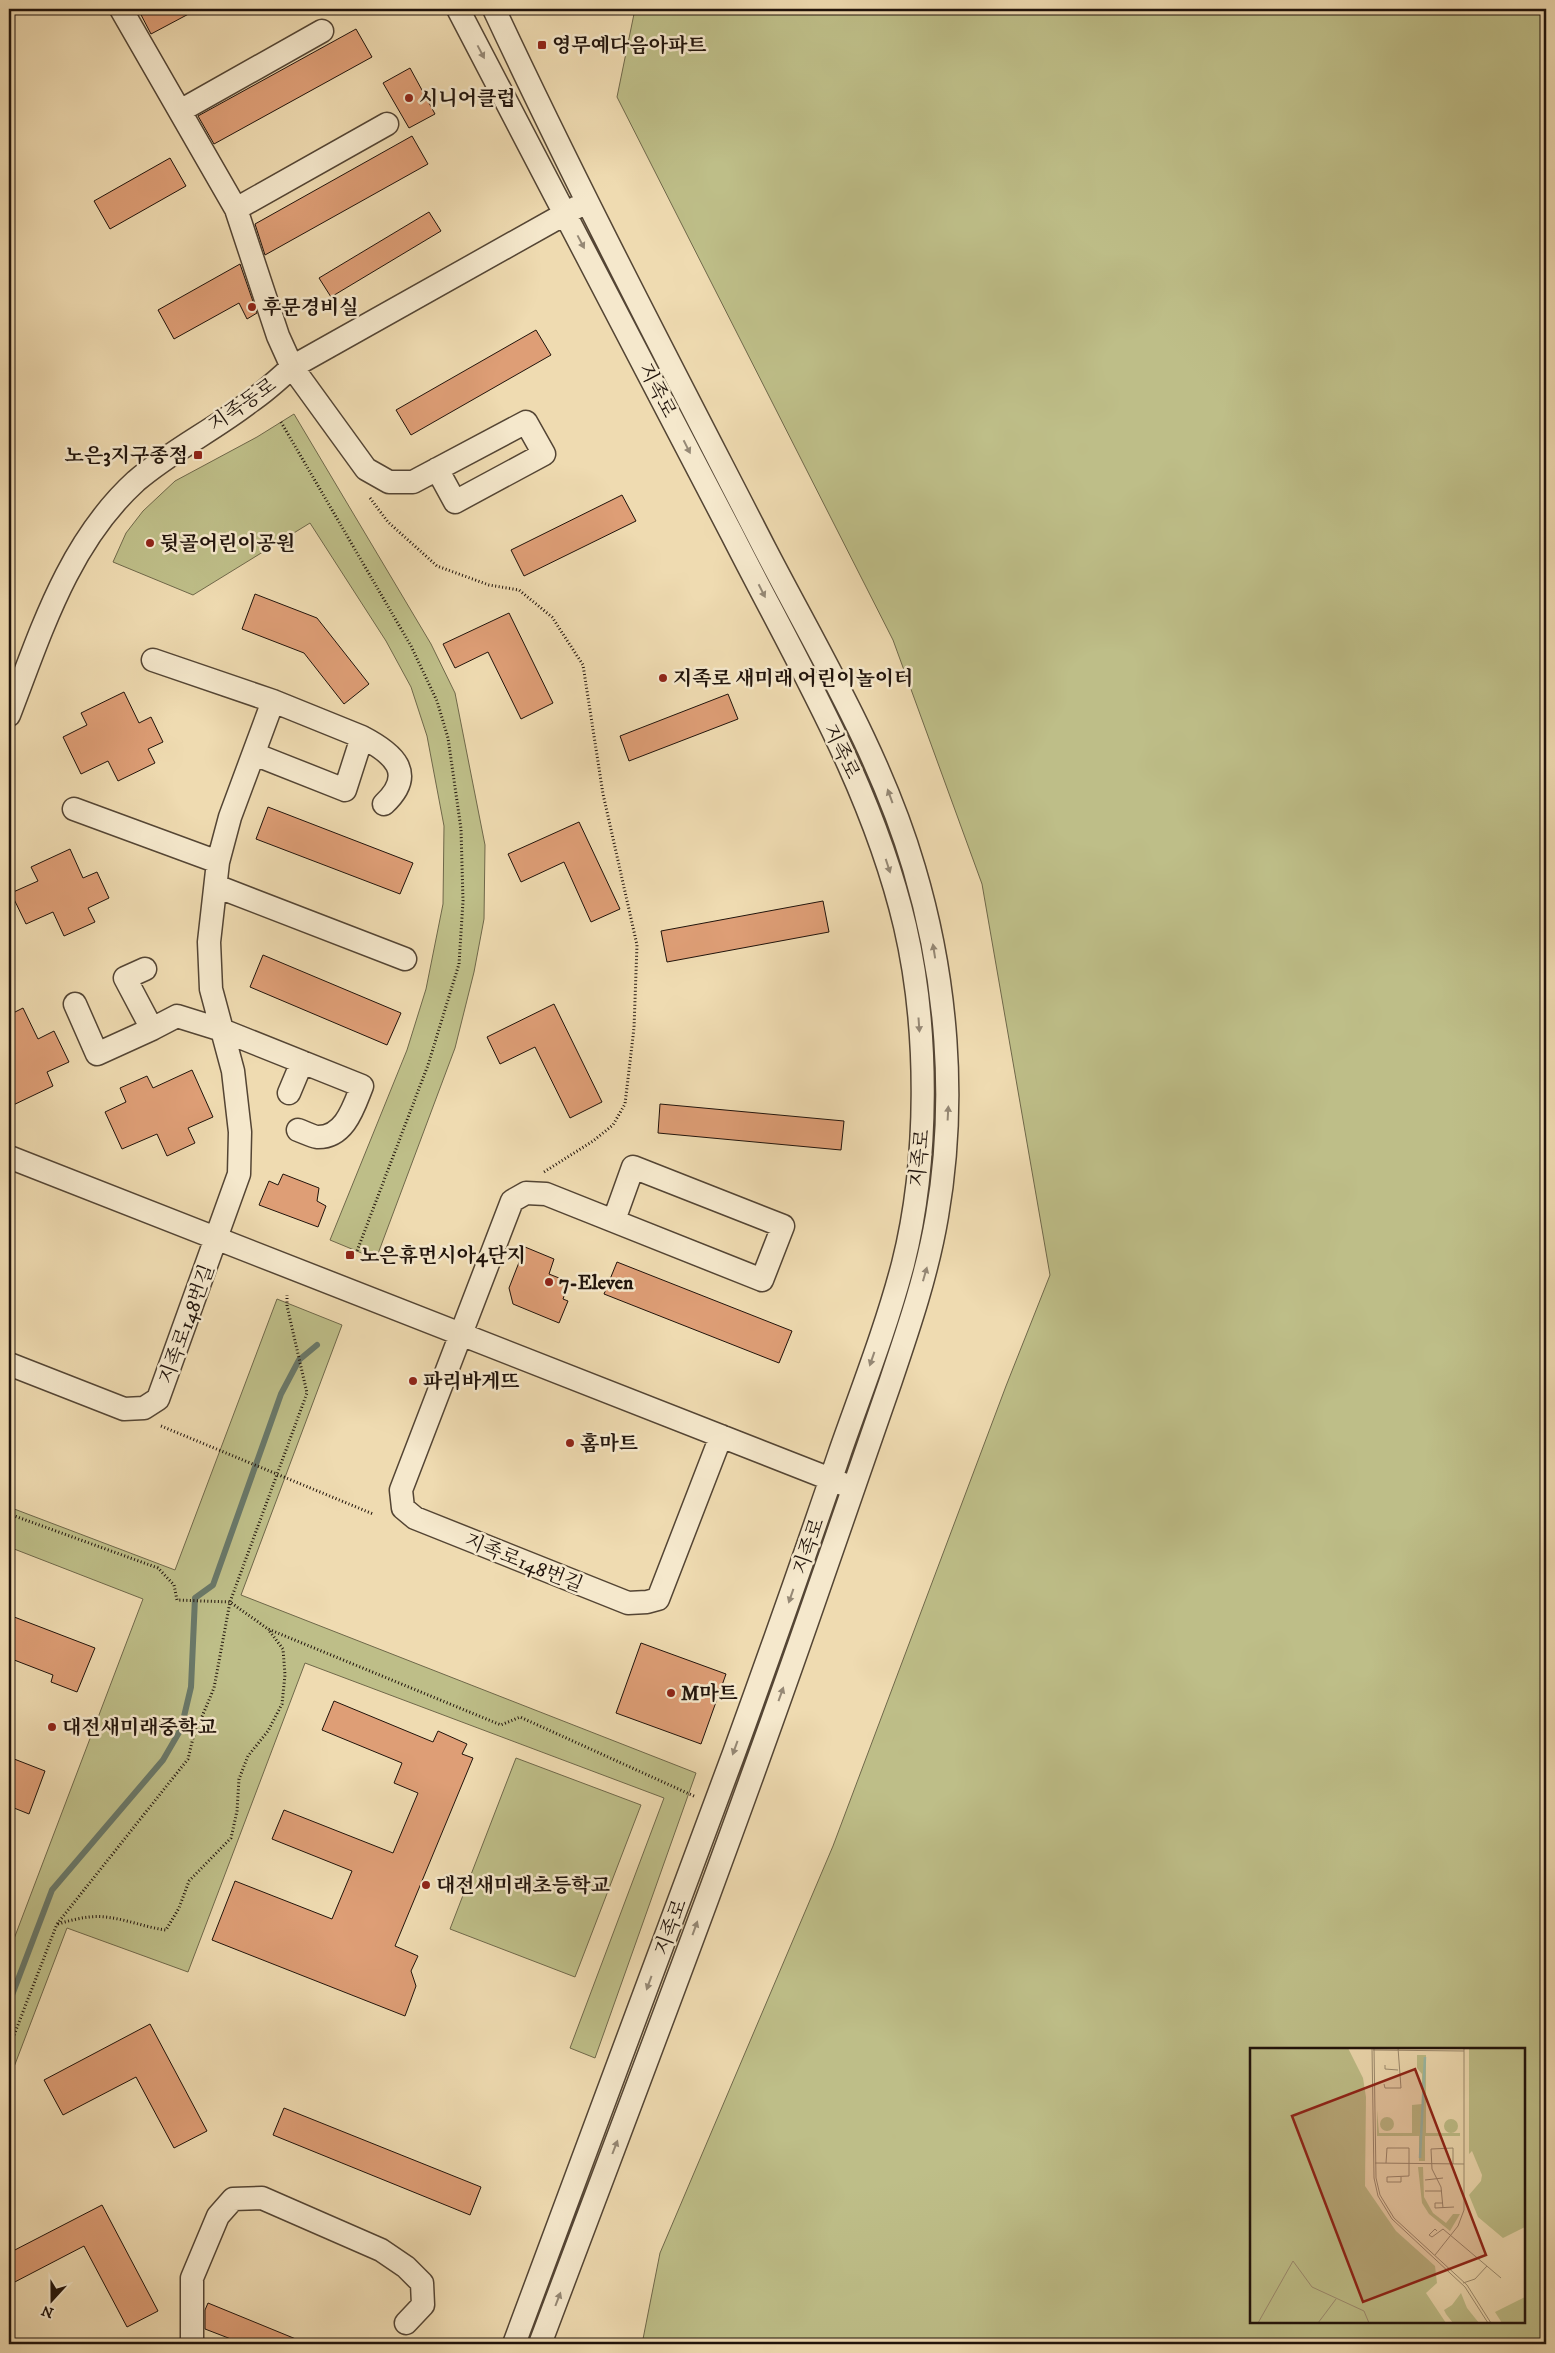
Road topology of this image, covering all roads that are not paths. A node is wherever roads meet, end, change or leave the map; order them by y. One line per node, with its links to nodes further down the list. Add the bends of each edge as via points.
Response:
1 (121, 9): 5 (street)
2 (458, 9): 9 (street, 지족로, one-way to 9)
3 (494, 9): 7 (street, 지족로)
4 (322, 31): 5 (street)
5 (180, 111): 8 (street)
6 (387, 124): 8 (street)
7 (587, 201): 9 (street, 지족동로); 36 (street, 지족로, one-way to 7, via 914,1312 938,1212 949,1109 941,998 930,925 887,788)
8 (236, 209): 10 (street, via 278,336)
9 (566, 213): 10 (street, 지족동로); 35 (street, 지족로, one-way to 35, via 797,660 864,797 890,870 906,930 917,1000 924,1108 914,1208 890,1304)
10 (292, 367): 11 (street, via 366,469 389,482 413,482); 14 (street, 지족동로, via 251,402 189,441 137,481 103,515 55,594)
11 (437, 469)
12 (153, 660): 13 (street)
13 (273, 701): 15 (street); 16 (street)
14 (9, 715)
15 (362, 737): 16 (street, via 344,790); 17 (street, via 382,747 396,760 400,776 396,792)
16 (254, 754): 19 (street, via 230,817)
17 (384, 804)
18 (74, 809): 19 (street)
19 (218, 862): 20 (street)
20 (216, 886): 21 (street); 25 (street, via 209,942 211,990)
21 (406, 959)
22 (145, 969): 24 (street, via 125,978)
23 (75, 1004): 24 (street, via 97,1054)
24 (152, 1029): 25 (street, via 177,1016)
25 (222, 1030): 26 (street); 31 (street, via 233,1071 240,1132 239,1174)
26 (302, 1062): 27 (street); 28 (street, via 362,1086 348,1120 331,1133 317,1137)
27 (289, 1093)
28 (298, 1130)
29 (9, 1158): 31 (street, 지족로148번길)
30 (614, 1220): 30 (street, via 762,1280 783,1226 633,1166); 32 (street, via 546,1194 526,1192 512,1201)
31 (217, 1239): 32 (street, 지족로148번길); 33 (street, 지족로148번길, via 158,1399 144,1408 124,1409)
32 (461, 1334): 34 (street, 지족로148번길); 34 (street, 지족로148번길, via 402,1490 403,1508 415,1518 628,1603 658,1599)
33 (9, 1364)
34 (721, 1436): 35 (street, 지족로148번길)
35 (831, 1479): 36 (street, 지족로148번길); 39 (street, 지족로, one-way to 39, via 783,1618)
36 (854, 1488): 40 (street, 지족로, one-way to 36)
37 (406, 2324): 38 (street, via 424,2305 422,2283 406,2267 381,2250 262,2198 233,2198 218,2216 192,2278)
38 (192, 2344)
39 (514, 2344)
40 (540, 2344)

